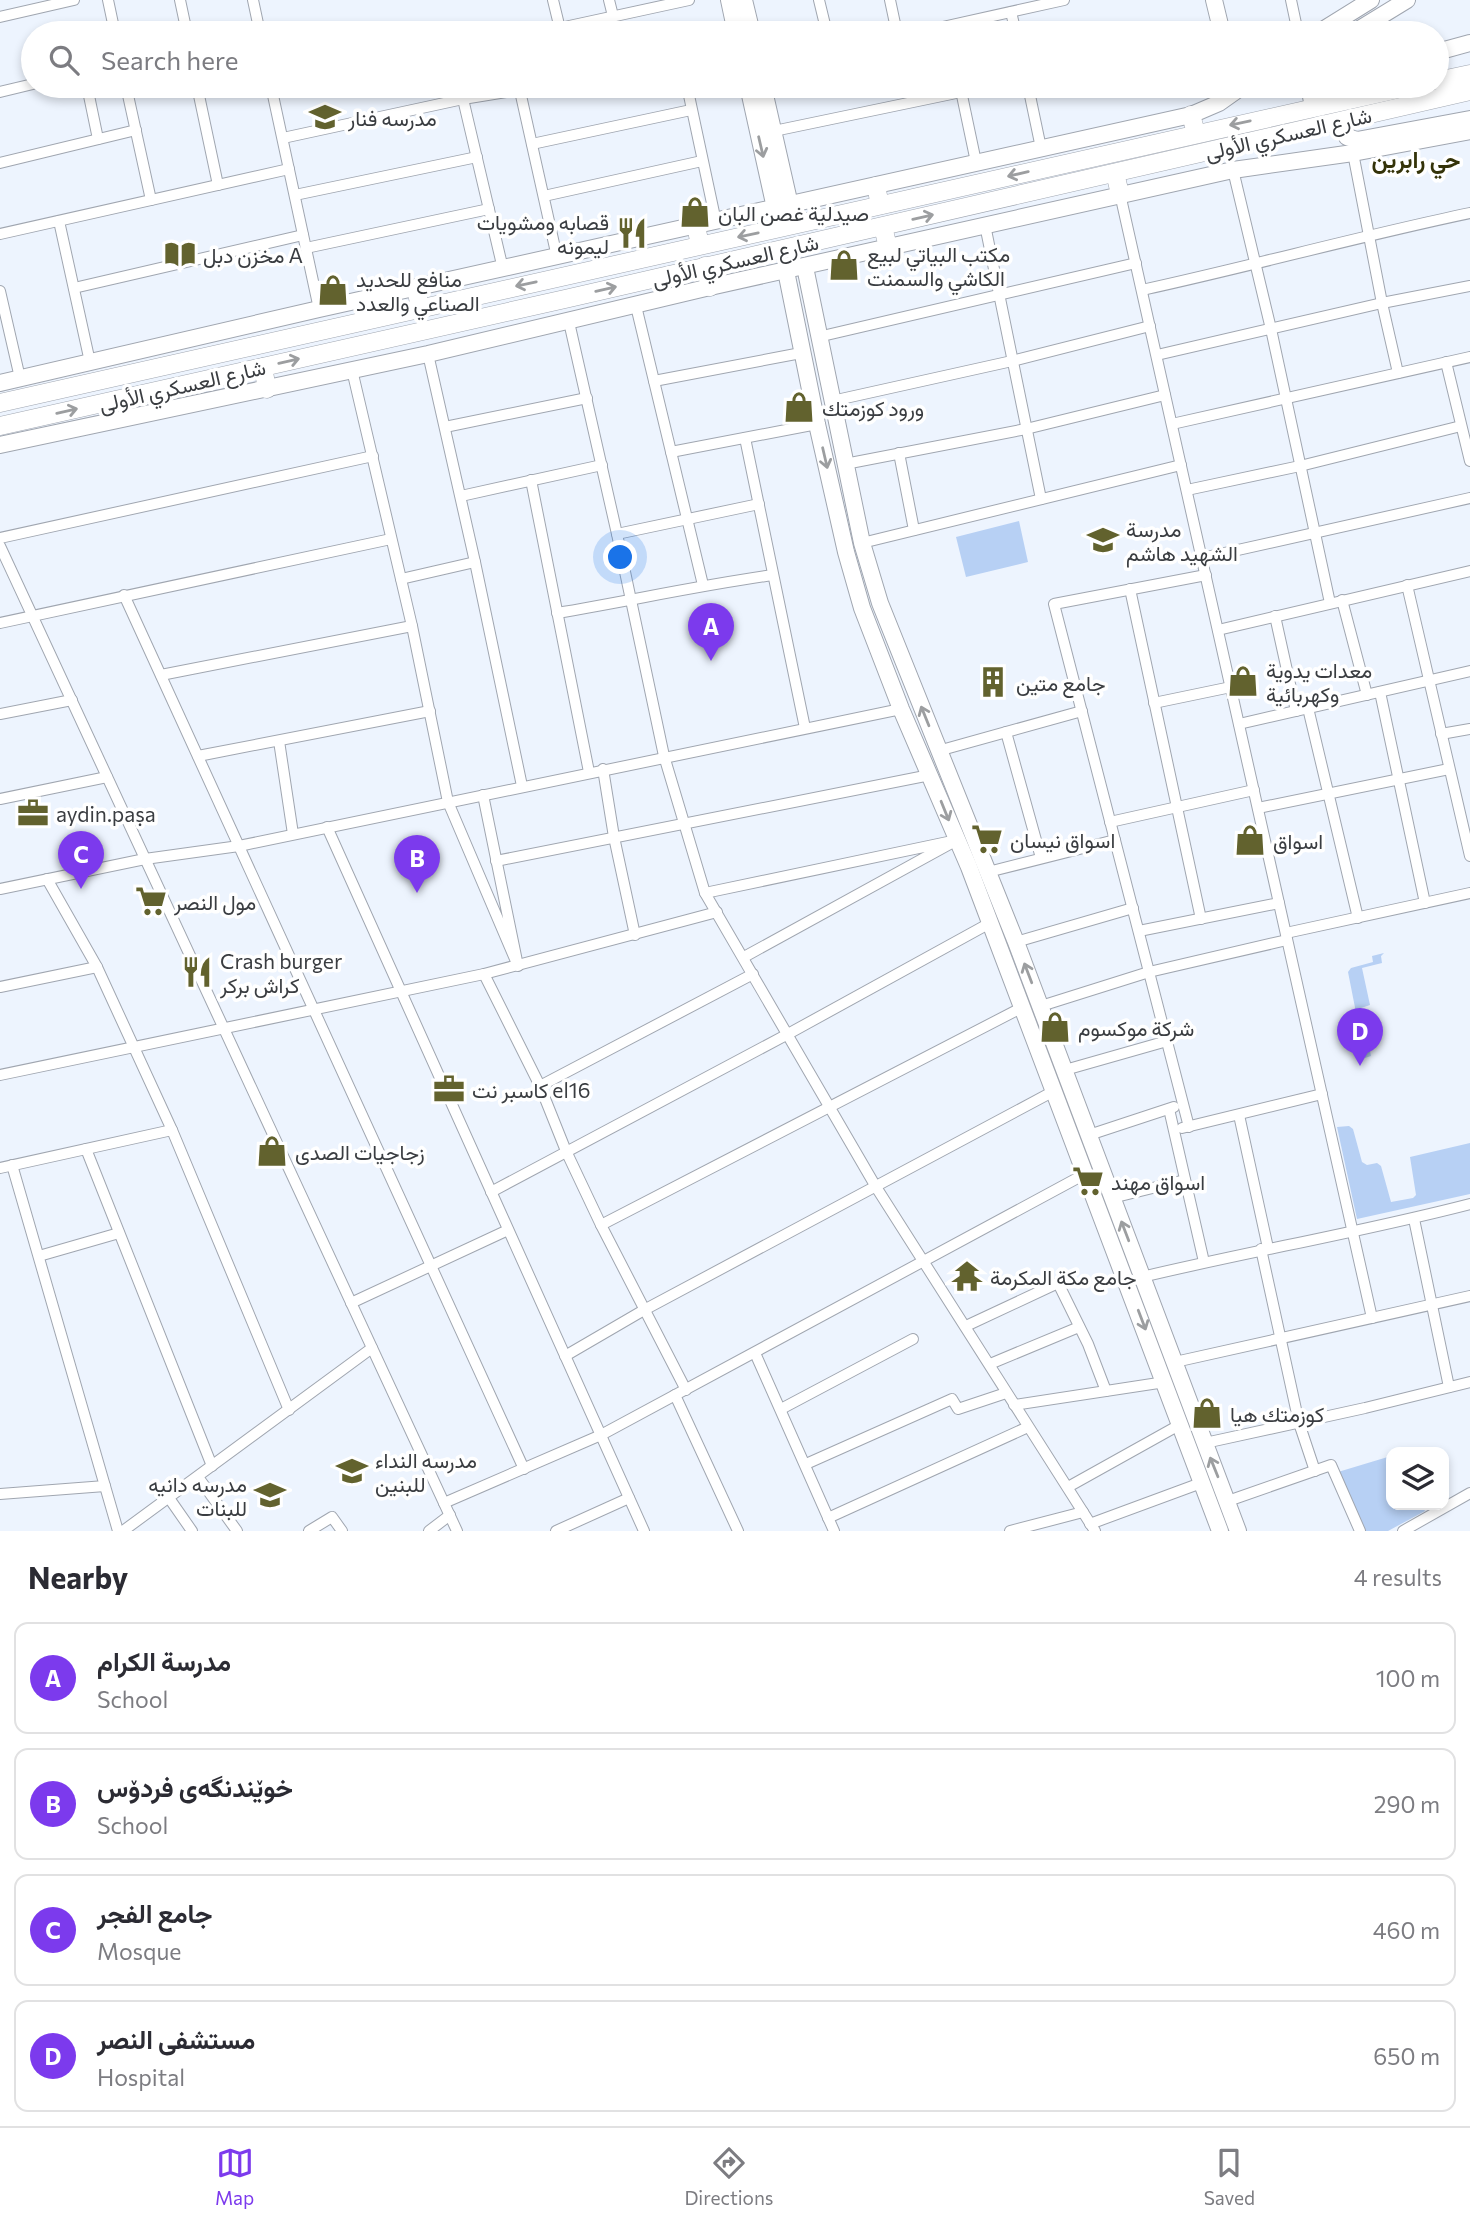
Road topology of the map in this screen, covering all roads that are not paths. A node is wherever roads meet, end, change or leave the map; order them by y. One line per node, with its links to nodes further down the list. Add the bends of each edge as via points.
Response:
1 (74, 0): 21 (street)
2 (108, 0): 22 (street)
3 (180, 0): 23 (street)
4 (253, 0): 24 (street)
5 (553, 0): 25 (street)
6 (609, 0): 20 (street)
7 (689, 0): 17 (street)
8 (729, 0): 27 (street)
9 (744, 0): 28 (street)
10 (819, 0): 29 (street)
11 (890, 0): 30 (street)
12 (1063, 0): 19 (street)
13 (1214, 0): 33 (street)
14 (1291, 0): 34 (street)
15 (1407, 0): 18 (street)
16 (1363, 2): 35 (street)
17 (663, 3): 20 (street)
18 (1387, 5): 36 (street)
19 (1011, 12): 31 (street); 32 (street)
20 (613, 16): 26 (street)
21 (0, 17)
22 (112, 21)
23 (184, 21)
24 (257, 21)
25 (558, 21)
26 (594, 21)
27 (733, 21)
28 (749, 21)
29 (824, 21)
30 (894, 21)
31 (979, 21)
32 (1013, 21)
33 (1217, 21)
34 (1295, 21)
35 (1335, 21)
36 (1368, 21)
37 (1470, 43): 38 (street)
38 (1449, 48)
39 (1470, 74): 40 (main road)
40 (1449, 78)
41 (21, 87): 43 (street)
42 (1470, 91): 44 (main road, شارع العسكري الأولى)
43 (0, 92)
44 (1449, 96)
45 (89, 98): 71 (street)
46 (129, 98): 67 (street)
47 (200, 98): 82 (street)
48 (274, 98): 70 (street)
49 (470, 98): 61 (street)
50 (522, 98): 72 (street)
51 (689, 98): 63 (street)
52 (751, 98): 89 (street, one-way to 89)
53 (766, 98): 68 (street)
54 (920, 98): 68 (street)
55 (962, 98): 77 (street)
56 (1031, 98): 73 (street)
57 (1224, 98): 66 (street)
58 (1311, 98): 62 (street)
59 (1338, 98): 62 (main road, شارع العسكري الأولى)
60 (1439, 98): 65 (main road, شارع العسكري الأولى)
61 (463, 99): 70 (street); 75 (street)
62 (1313, 107): 66 (main road, شارع العسكري الأولى, one-way to 66)
63 (691, 110): 72 (street); 76 (street)
64 (1470, 119): 65 (street, via 1357,140 1345,134)
65 (1342, 120): 81 (main road, شارع العسكري الأولى)
66 (1194, 124): 73 (street); 88 (main road, شارع العسكري الأولى, one-way to 88)
67 (136, 130): 71 (street); 87 (street)
68 (774, 131): 89 (street)
69 (1470, 131): 74 (street)
70 (283, 138): 79 (street)
71 (98, 139): 78 (street)
72 (532, 144): 86 (street)
73 (1041, 148): 77 (street)
74 (1353, 153): 80 (street); 101 (street)
75 (477, 157): 85 (street); 90 (street)
76 (702, 161): 86 (street); 93 (street)
77 (976, 162): 83 (street)
78 (0, 163)
79 (289, 169): 82 (street); 85 (street)
80 (1233, 170): 84 (street); 109 (street)
81 (1115, 173): 84 (main road); 97 (main road, شارع العسكري الأولى, one-way to 81)
82 (218, 185): 87 (street)
83 (876, 186): 88 (main road); 89 (street)
84 (1121, 194): 95 (street); 108 (street)
85 (295, 195): 100 (street)
86 (544, 196): 107 (street)
87 (151, 200): 92 (street)
88 (880, 205): 94 (main road, شارع العسكري الأولى)
89 (782, 206): 93 (street)
90 (489, 209): 105 (street); 112 (street)
91 (1470, 213): 101 (street)
92 (59, 221): 99 (street); 116 (street)
93 (716, 222): 96 (street)
94 (798, 224): 98 (main road, شارع العسكري الأولى); 103 (main road)
95 (985, 225): 104 (street); 120 (street)
96 (696, 226): 102 (main road); 107 (street)
97 (883, 226): 103 (main road, شارع العسكري الأولى); 104 (main road)
98 (777, 229): 102 (main road, شارع العسكري الأولى, one-way to 102); 106 (main road)
99 (0, 234)
100 (303, 235): 105 (street); 116 (street)
101 (1368, 236): 109 (street); 121 (street)
102 (700, 245): 124 (main road, شارع العسكري الأولى, one-way to 124)
103 (802, 245): 106 (main road, شارع العسكري الأولى)
104 (888, 247): 111 (street)
105 (306, 248): 125 (street)
106 (782, 249): 110 (main road, شارع العسكري الأولى)
107 (557, 257): 112 (street)
108 (1136, 263): 118 (street); 120 (street)
109 (1256, 265): 118 (street); 130 (street)
110 (705, 266): 115 (main road); 138 (main road, شارع العسكري الأولى, one-way to 110)
111 (804, 267): 113 (street); 129 (street)
112 (503, 269): 117 (street)
113 (786, 271): 115 (street); 127 (street)
114 (1470, 286): 121 (street)
115 (710, 287): 123 (street)
116 (74, 288): 136 (street)
117 (416, 288): 124 (main road); 125 (street)
118 (1142, 290): 128 (street)
119 (0, 291): 122 (street)
120 (999, 294): 129 (street); 135 (street)
121 (1381, 303): 130 (street); 140 (street)
122 (1, 304): 141 (street)
123 (636, 306): 126 (street); 142 (street)
124 (420, 308): 149 (main road, شارع العسكري الأولى)
125 (319, 309): 136 (street)
126 (569, 322): 132 (street); 146 (street)
127 (796, 324): 129 (street); 131 (street)
128 (1150, 326): 133 (street); 135 (street)
129 (816, 329): 148 (street)
130 (1271, 329): 133 (street); 147 (street)
131 (801, 353): 142 (street); 150 (street)
132 (428, 354): 139 (street); 154 (street)
133 (1157, 355): 145 (street)
134 (1470, 357): 137 (street)
135 (1012, 361): 148 (street); 155 (street)
136 (90, 362): 141 (street)
137 (1447, 362): 140 (street); 153 (street)
138 (262, 367): 144 (main road); 152 (main road, شارع العسكري الأولى, one-way to 138)
139 (352, 370): 144 (street); 160 (street)
140 (1398, 373): 147 (street)
141 (20, 379): 143 (street)
142 (654, 381): 158 (street)
143 (0, 383)
144 (267, 389): 157 (street)
145 (1166, 395): 151 (street); 155 (street)
146 (587, 398): 154 (street); 163 (street)
147 (1286, 399): 151 (street); 165 (street)
148 (832, 401): 162 (street)
149 (0, 403)
150 (817, 424): 156 (street); 208 (street, one-way to 208, via 862,608)
151 (1172, 424): 164 (street)
152 (0, 426)
153 (1461, 426): 161 (street); 165 (street)
154 (445, 427): 168 (street)
155 (1026, 429): 159 (street); 170 (street)
156 (745, 438): 158 (street); 171 (street)
157 (0, 444)
158 (671, 452): 172 (street)
159 (899, 453): 162 (street); 173 (street)
160 (373, 456): 176 (street); 177 (street)
161 (1470, 461)
162 (845, 464): 178 (street)
163 (602, 465): 166 (street); 174 (street)
164 (1181, 465): 167 (street); 170 (street)
165 (1300, 466): 167 (street); 175 (street)
166 (531, 480): 168 (street); 193 (street)
167 (1187, 490): 180 (street)
168 (461, 496): 181 (street)
169 (1470, 498): 175 (street)
170 (1041, 499): 173 (street)
171 (759, 504): 172 (street); 183 (street)
172 (687, 519): 174 (street); 186 (street)
173 (914, 530): 178 (street)
174 (617, 534): 191 (street)
175 (1315, 534): 180 (street); 192 (street)
176 (0, 538)
177 (391, 539): 185 (street); 189 (street)
178 (862, 543): 219 (street, one-way to 178, via 880,603)
179 (0, 546): 195 (street)
180 (1202, 558): 184 (street)
181 (475, 562): 185 (street); 228 (street)
182 (1470, 571): 187 (street)
183 (773, 575): 186 (street); 214 (street)
184 (1206, 575): 188 (street); 198 (street)
185 (401, 579): 197 (street)
186 (703, 585): 191 (street)
187 (1407, 585): 190 (street); 201 (street)
188 (1130, 590): 206 (street); 210 (street, via 1054,604)
189 (124, 595): 195 (street); 200 (street)
190 (1342, 600): 192 (street); 204 (street)
191 (632, 601): 193 (street); 221 (street)
192 (1330, 603): 194 (street)
193 (557, 613): 224 (street)
194 (1275, 616): 198 (street); 211 (street)
195 (33, 617): 196 (street); 205 (street)
196 (0, 623)
197 (412, 626): 200 (street); 209 (street)
198 (1218, 630): 202 (street)
199 (1470, 671): 201 (street)
200 (161, 675): 220 (street)
201 (1429, 681): 203 (street); 217 (street)
202 (1231, 687): 206 (street); 213 (street)
203 (1380, 692): 204 (street); 227 (street)
204 (1367, 695): 207 (street)
205 (72, 700): 212 (street); 226 (street)
206 (1154, 703): 234 (street)
207 (1308, 708): 211 (street); 230 (street)
208 (901, 709): 214 (street); 225 (street)
209 (430, 711): 218 (street); 233 (street)
210 (1082, 711): 216 (street); 237 (street)
211 (1296, 711): 213 (street)
212 (0, 714)
213 (1239, 724): 229 (street)
214 (805, 729): 221 (street)
215 (1470, 729): 217 (street)
216 (1006, 732): 219 (street); 246 (street)
217 (1441, 734): 223 (street)
218 (279, 741): 220 (street); 240 (street)
219 (938, 751): 249 (street)
220 (198, 757): 244 (street)
221 (664, 757): 222 (street); 238 (street)
222 (603, 769): 224 (street); 241 (street)
223 (1449, 769): 227 (street); 236 (street)
224 (589, 772): 228 (street)
225 (930, 775): 238 (street); 242 (street, one-way to 242)
226 (107, 777): 232 (street); 247 (street)
227 (1399, 780): 230 (street); 255 (street)
228 (523, 786): 231 (street)
229 (1254, 790): 234 (street); 235 (street)
230 (1329, 794): 235 (street); 258 (street)
231 (483, 795): 233 (street); 248 (street)
232 (0, 799)
233 (448, 802): 239 (street); 266 (street)
234 (1177, 808): 237 (street); 259 (street)
235 (1258, 808): 254 (street)
236 (1465, 816): 245 (street)
237 (1110, 822): 243 (street)
238 (684, 823): 241 (street); 252 (street)
239 (327, 827): 240 (street); 272 (street)
240 (293, 834): 244 (street)
241 (614, 837): 248 (street); 262 (street)
242 (957, 840): 252 (street); 260 (street); 265 (street)
243 (1115, 840): 246 (street); 256 (street)
244 (239, 846): 247 (street); 275 (street)
245 (1470, 856)
246 (1041, 858): 249 (street)
247 (145, 859): 250 (street); 276 (street)
248 (496, 861): 266 (street)
249 (988, 872): 264 (street)
250 (47, 879): 251 (street); 267 (street)
251 (0, 889)
252 (705, 893): 257 (street)
253 (1470, 893): 255 (street)
254 (1279, 903): 259 (street); 263 (street)
255 (1425, 903): 258 (street)
256 (1133, 908): 261 (street); 264 (street)
257 (717, 912): 262 (street); 265 (street)
258 (1358, 918): 263 (street)
259 (1200, 919): 261 (street)
260 (990, 923): 274 (street); 277 (street)
261 (1139, 931): 268 (street)
262 (635, 935): 266 (street)
263 (1287, 937): 268 (street); 284 (street)
264 (1016, 942): 273 (street, one-way to 264)
265 (744, 957): 270 (street)
266 (518, 966): 269 (street)
267 (97, 967): 271 (street); 279 (street)
268 (1149, 972): 273 (street); 278 (street)
269 (484, 974): 272 (street); 282 (street)
270 (753, 974): 277 (street); 282 (street)
271 (0, 987)
272 (401, 992): 275 (street); 300 (street)
273 (1041, 1006): 280 (street)
274 (1023, 1007): 283 (street); 286 (street)
275 (314, 1009): 276 (street); 312 (street)
276 (224, 1029): 279 (street); 315 (street)
277 (788, 1034): 286 (street); 294 (street)
278 (1167, 1041): 280 (street); 285 (street)
279 (134, 1047): 281 (street); 290 (street)
280 (1065, 1070): 292 (street)
281 (0, 1075)
282 (540, 1086): 294 (street)
283 (1055, 1091): 292 (street); 299 (street)
284 (1322, 1094): 288 (street); 306 (street)
285 (1183, 1105): 287 (street); 289 (street)
286 (831, 1108): 299 (street); 304 (street)
287 (1169, 1108): 291 (street); 292 (street)
288 (1239, 1115): 289 (street); 308 (street)
289 (1189, 1127): 291 (street)
290 (172, 1130): 293 (street); 337 (street)
291 (1174, 1130): 298 (street)
292 (1081, 1138): 297 (street); 301 (street)
293 (86, 1149): 295 (street); 307 (street)
294 (566, 1151): 300 (street); 304 (street)
295 (12, 1165): 296 (street); 309 (street)
296 (0, 1168)
297 (1085, 1174): 310 (street); 328 (street, one-way to 328)
298 (1185, 1180): 301 (street); 311 (street)
299 (876, 1187): 310 (street); 317 (street)
300 (491, 1192): 305 (street)
301 (1112, 1198): 313 (street, one-way to 301)
302 (1470, 1205): 303 (street)
303 (1414, 1219): 306 (street); 316 (street)
304 (601, 1225): 317 (street)
305 (508, 1230): 312 (street); 325 (street)
306 (1353, 1231): 308 (street); 318 (street)
307 (119, 1233): 309 (street); 344 (street)
308 (1264, 1248): 311 (street); 322 (street)
309 (39, 1256): 349 (street)
310 (924, 1261): 319 (street); 324 (street)
311 (1204, 1262): 313 (street)
312 (431, 1265): 315 (street); 345 (street)
313 (1142, 1277): 326 (street)
314 (1470, 1296): 316 (street)
315 (351, 1303): 323 (street)
316 (1432, 1305): 318 (street); 330 (street)
317 (644, 1310): 325 (street); 331 (street)
318 (1373, 1318): 322 (street)
319 (966, 1326): 320 (street, via 1058,1283); 327 (street)
320 (1079, 1328): 327 (street); 332 (street)
321 (913, 1339): 336 (street)
322 (1282, 1339): 326 (street); 338 (street)
323 (372, 1348): 337 (street); 356 (street)
324 (755, 1353): 331 (street); 336 (street)
325 (565, 1356): 341 (street)
326 (1175, 1362): 342 (street)
327 (990, 1364): 333 (street)
328 (1165, 1382): 332 (street); 339 (street)
329 (1470, 1382): 330 (street)
330 (1449, 1387): 338 (street)
331 (686, 1390): 334 (street)
332 (1106, 1391): 335 (street)
333 (1006, 1393): 335 (street); 343 (street, via 958,1409 952,1399)
334 (675, 1395): 341 (street); 370 (street)
335 (1014, 1405): 340 (street)
336 (780, 1409): 343 (street)
337 (289, 1410): 344 (street)
338 (1299, 1423): 342 (street); 346 (street)
339 (1181, 1424): 348 (street); 350 (street)
340 (1028, 1427): 350 (street); 359 (street)
341 (601, 1435): 345 (street); 354 (street)
342 (1205, 1443): 355 (street, one-way to 342)
343 (806, 1464): 359 (street)
344 (212, 1466): 347 (street)
345 (524, 1469): 356 (street)
346 (1315, 1471): 355 (street); 375 (street, via 1331,1465)
347 (198, 1476): 353 (street); 363 (street)
348 (1202, 1483): 360 (street); 373 (street)
349 (105, 1486): 352 (street); 361 (street)
350 (1068, 1487): 357 (street)
351 (1470, 1493): 376 (street)
352 (0, 1494)
353 (169, 1498): 361 (street); 362 (street)
354 (629, 1498): 368 (street); 369 (street)
355 (1228, 1501): 374 (street)
356 (444, 1503): 358 (street)
357 (1083, 1512): 360 (street); 372 (street)
358 (450, 1515): 366 (street); 367 (street)
359 (828, 1518): 371 (street)
360 (1092, 1527)
361 (121, 1531)
362 (192, 1531)
363 (237, 1531)
364 (309, 1531): 365 (street, via 332,1517)
365 (342, 1531)
366 (429, 1531)
367 (457, 1531)
368 (556, 1531)
369 (644, 1531)
370 (738, 1531)
371 (834, 1531)
372 (1010, 1531)
373 (1220, 1531)
374 (1238, 1531)
375 (1360, 1531)
376 (1403, 1531)

